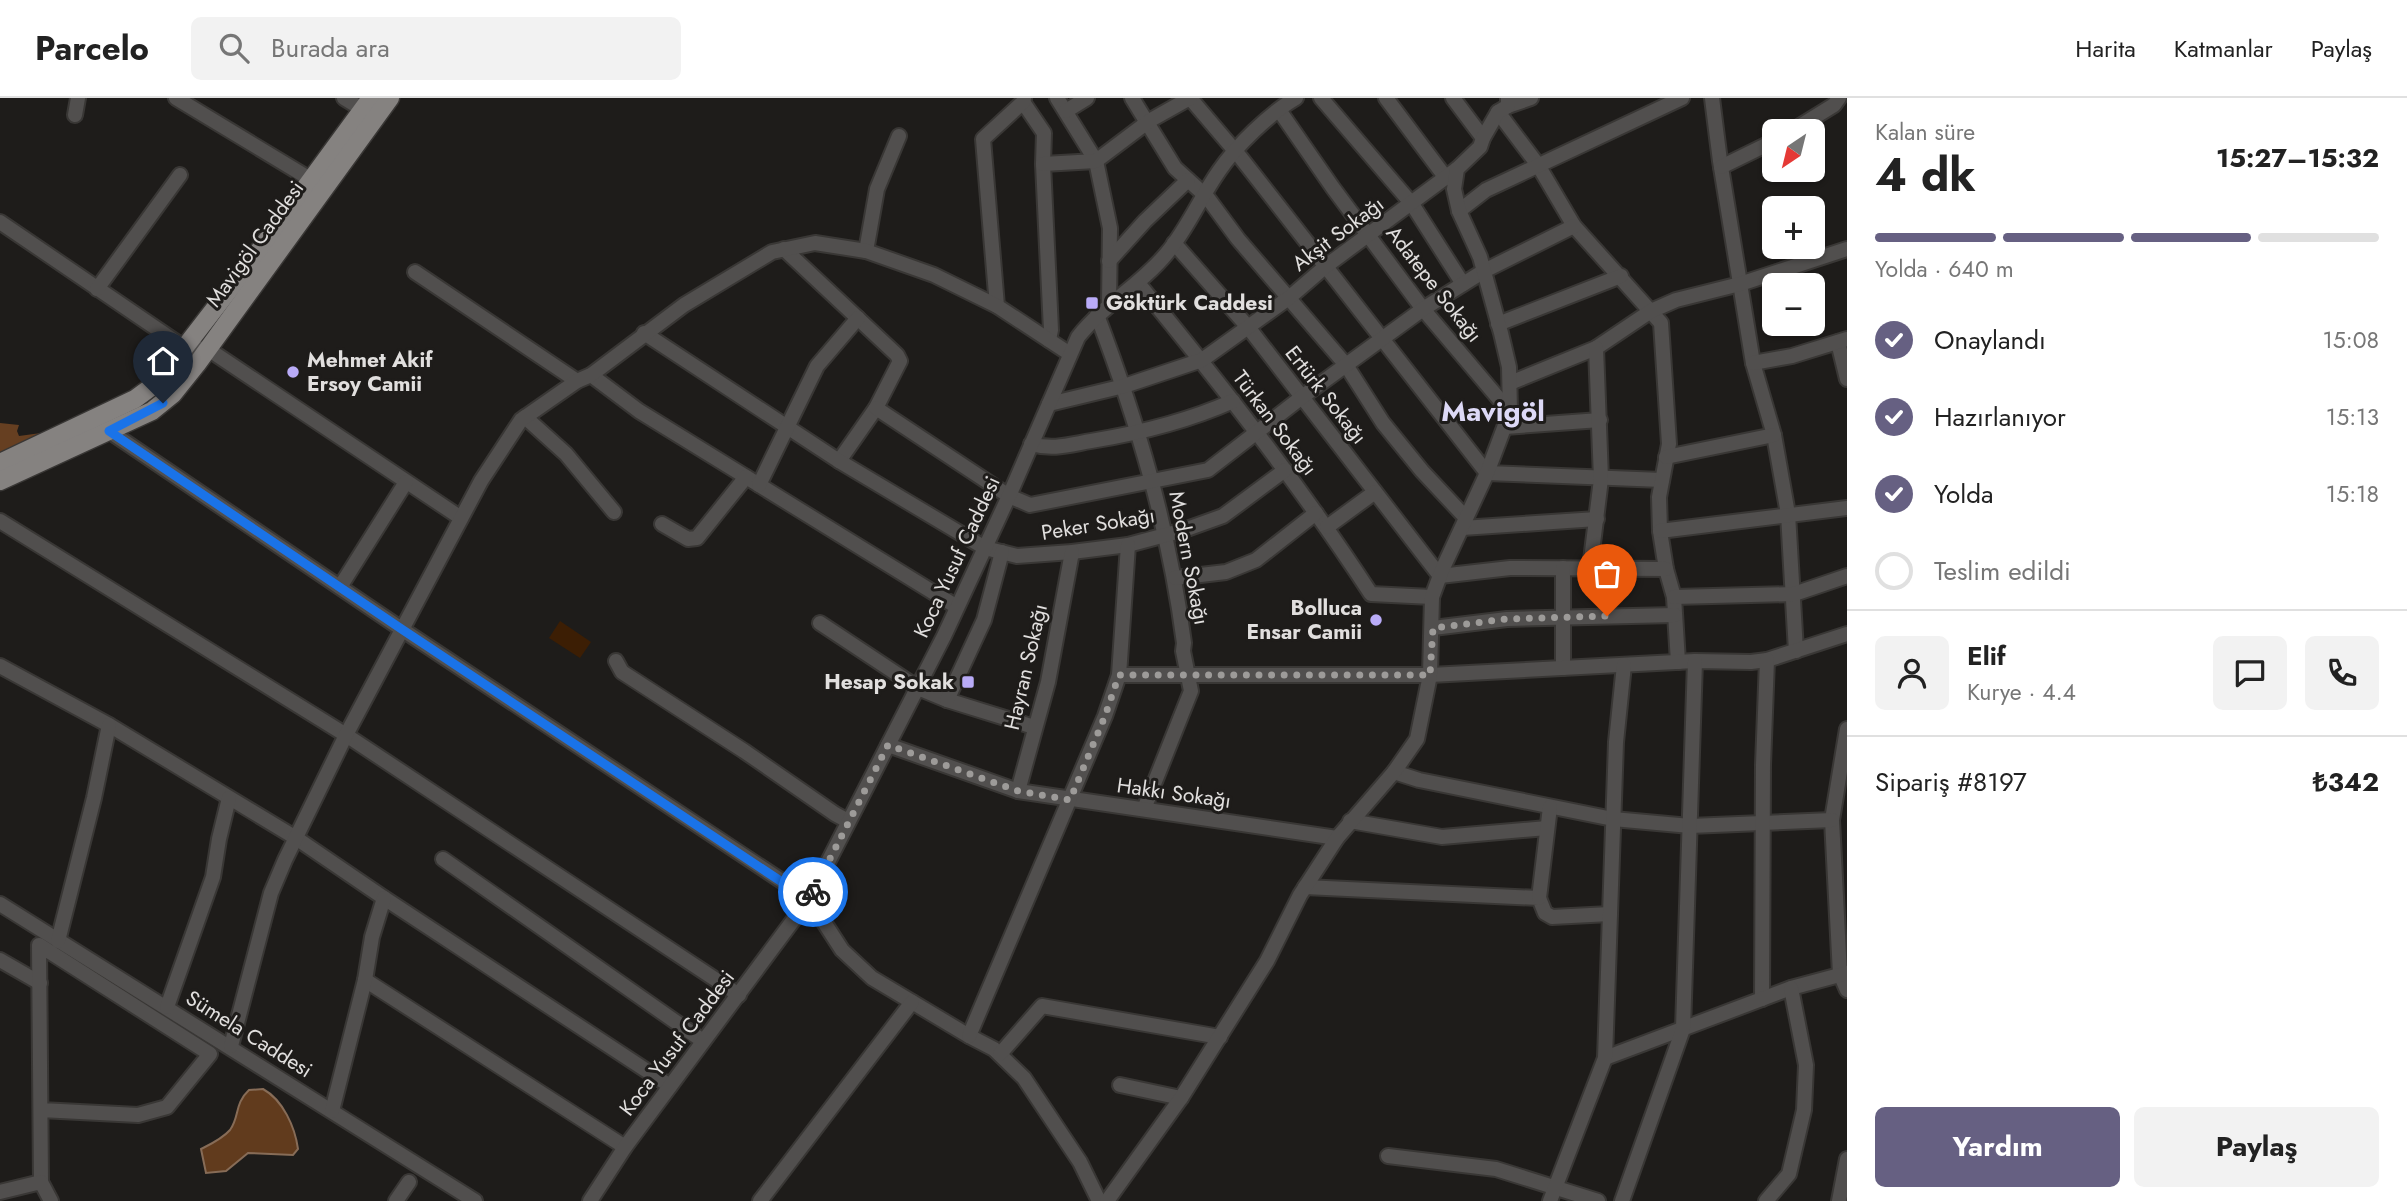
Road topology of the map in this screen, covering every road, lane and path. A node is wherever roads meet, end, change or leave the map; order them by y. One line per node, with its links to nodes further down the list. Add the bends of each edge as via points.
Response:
1 (78, 98): 21 (street)
2 (176, 98): 34 (street)
3 (344, 98): 17 (street)
4 (390, 98): 69 (main road, Mavigöl Caddesi)
5 (1057, 98): 20 (street)
6 (1087, 98): 20 (street)
7 (1132, 98): 23 (street)
8 (1190, 98): 23 (street); 27 (street)
9 (1321, 98): 37 (street)
10 (1386, 98): 32 (street)
11 (1453, 98): 25 (street)
12 (1531, 98): 19 (street)
13 (1682, 98): 30 (street)
14 (1712, 98): 31 (street)
15 (1839, 98): 22 (street)
16 (1024, 100): 29 (street, via 1044,134); 56 (street, via 983,139)
17 (366, 103): 34 (main road, Mavigöl Caddesi)
18 (1287, 103): 27 (street, Koca Yusuf Caddesi); 41 (street, Adatepe Sokağı, via 1333,188)
19 (1505, 105): 25 (street, Akşit Sokağı); 30 (street)
20 (1066, 111): 28 (street)
21 (75, 115)
22 (1811, 119)
23 (1149, 121): 28 (street); 35 (street, via 1175,168)
24 (899, 136): 45 (street, via 877,189)
25 (1483, 138): 32 (street, Akşit Sokağı)
26 (1762, 147): 31 (street)
27 (1236, 152): 36 (street, Koca Yusuf Caddesi); 47 (street)
28 (1096, 160): 29 (street); 46 (street, via 1110,228)
29 (1043, 164): 65 (street)
30 (1538, 165): 38 (street, via 1486,190); 40 (street)
31 (1721, 167): 53 (street)
32 (1451, 173): 37 (street, Akşit Sokağı); 38 (street)
33 (180, 175): 54 (street)
34 (310, 179): 67 (main road, Mavigöl Caddesi)
35 (1188, 180): 36 (street); 46 (street)
36 (1205, 194): 42 (street, Koca Yusuf Caddesi); 55 (street)
37 (1412, 204): 41 (street, Akşit Sokağı); 52 (street)
38 (1459, 211): 48 (street)
39 (0, 222): 54 (street)
40 (1574, 226): 48 (street); 50 (street)
41 (1370, 235): 47 (street, Akşit Sokağı); 57 (street, Adatepe Sokağı)
42 (1174, 243): 51 (street, Koca Yusuf Caddesi); 62 (street, Ertürk Sokağı)
43 (784, 249): 45 (street, via 816,243); 60 (street); 63 (street, via 772,252)
44 (1847, 249): 53 (street)
45 (866, 251): 56 (street, via 934,275)
46 (1109, 261): 58 (street)
47 (1326, 267): 55 (street, Akşit Sokağı); 64 (street)
48 (1483, 271): 52 (street); 61 (street)
49 (415, 272): 74 (street)
50 (1621, 276): 59 (street); 61 (street)
51 (1138, 283): 58 (street, Koca Yusuf Caddesi); 71 (street, Türkan Sokağı)
52 (1463, 284): 57 (street)
53 (1740, 284): 59 (street); 72 (street)
54 (97, 289): 67 (street)
55 (1290, 297): 62 (street, Akşit Sokağı); 73 (street)
56 (997, 306): 65 (street)
57 (1423, 309): 64 (street); 82 (street, Adatepe Sokağı)
58 (1103, 310): 70 (street, Koca Yusuf Caddesi, via 1078,337); 77 (street, Modern Sokağı)
59 (1651, 311): 68 (street); 92 (street, via 1661,323)
60 (858, 318): 81 (street, via 900,361); 85 (street, via 817,366)
61 (1499, 324): 76 (street)
62 (1248, 327): 71 (street, Akşit Sokağı); 78 (street, Ertürk Sokağı)
63 (644, 333): 74 (street); 85 (street, Peker Sokağı)
64 (1382, 339): 73 (street); 96 (street)
65 (1049, 340): 70 (street)
66 (1842, 340): 72 (street); 75 (street)
67 (185, 348): 69 (street); 94 (main road, Mavigöl Caddesi, via 142,395)
68 (1596, 348): 76 (street); 84 (street)
69 (208, 349): 87 (main road, Mavigöl Caddesi, via 163,403); 101 (street)
70 (1070, 354): 80 (street, Koca Yusuf Caddesi)
71 (1202, 360): 77 (street, Akşit Sokağı); 79 (street, Türkan Sokağı)
72 (1753, 363): 90 (street)
73 (1346, 365): 78 (street); 113 (street, via 1383,423)
74 (584, 378): 83 (street); 97 (street)
75 (1847, 379)
76 (1510, 383): 82 (street)
77 (1124, 386): 80 (street, Akşit Sokağı); 89 (street, Modern Sokağı)
78 (1302, 397): 88 (street); 104 (street, Ertürk Sokağı)
79 (1233, 401): 88 (street, Türkan Sokağı); 89 (street)
80 (1049, 404): 91 (street, Koca Yusuf Caddesi)
81 (876, 408): 93 (street); 105 (street)
82 (1510, 412): 86 (street)
83 (525, 417): 107 (street, via 566,454); 110 (street)
84 (1600, 420): 86 (street); 98 (street)
85 (786, 426): 93 (street, Peker Sokağı); 103 (street)
86 (1505, 427): 96 (street)
87 (109, 431): 100 (main road, Mavigöl Caddesi); 128 (street)
88 (1256, 432): 95 (street, Türkan Sokağı); 102 (street, via 1208,470)
89 (1140, 433): 91 (street, via 1047,448); 102 (street, Modern Sokağı)
90 (1774, 435): 92 (street); 109 (street)
91 (1031, 444): 105 (street, Koca Yusuf Caddesi)
92 (1666, 457): 99 (street)
93 (839, 461): 119 (street, Peker Sokağı)
94 (0, 463)
95 (1284, 470): 108 (street, Türkan Sokağı); 117 (street, Peker Sokağı, via 1223,516)
96 (1487, 473): 98 (street); 113 (street)
97 (746, 477): 103 (street); 114 (street, via 697,538 688,539)
98 (1601, 479): 99 (street); 111 (street)
99 (1662, 480): 116 (street)
100 (0, 481)
101 (406, 482): 110 (street); 128 (street)
102 (1152, 482): 105 (street, via 1033,505); 117 (street, Modern Sokağı)
103 (759, 485): 132 (street)
104 (1375, 492): 115 (street); 125 (street, Ertürk Sokağı)
105 (1009, 496): 119 (street, Koca Yusuf Caddesi)
106 (1847, 508): 109 (street)
107 (614, 512)
108 (1317, 513): 115 (street, Türkan Sokağı); 127 (street, via 1256,559 1226,572)
109 (1788, 514): 116 (street); 129 (street)
110 (461, 518): 137 (street)
111 (1597, 519): 113 (street); 123 (street)
112 (1, 522): 155 (street)
113 (1464, 523): 125 (street)
114 (662, 524)
115 (1328, 527): 130 (street, Türkan Sokağı, via 1371,594)
116 (1660, 531): 124 (street)
117 (1166, 535): 118 (street, Peker Sokağı); 127 (street, Modern Sokağı)
118 (1128, 545): 121 (street, Peker Sokağı); 147 (street)
119 (985, 548): 120 (street, Peker Sokağı); 132 (street, Koca Yusuf Caddesi)
120 (1002, 552): 121 (street, Peker Sokağı, via 1017,556); 151 (street, via 984,620)
121 (1072, 552): 153 (street, Hayran Sokağı, via 1048,682)
122 (1563, 568): 123 (street); 125 (street); 134 (street)
123 (1590, 568): 124 (street)
124 (1666, 569): 131 (street)
125 (1440, 576): 130 (street)
126 (1847, 576): 129 (street)
127 (1175, 578): 148 (street, Modern Sokağı)
128 (340, 587): 137 (street)
129 (1794, 593): 131 (street); 139 (street)
130 (1432, 597): 136 (street)
131 (1674, 597): 133 (street)
132 (957, 607): 150 (street, Koca Yusuf Caddesi)
133 (1675, 615): 134 (street); 143 (street)
134 (1562, 617): 136 (street); 146 (street)
135 (820, 623): 150 (street)
136 (1433, 628): 149 (street)
137 (403, 630): 155 (street); 176 (street)
138 (1847, 634): 139 (street)
139 (1796, 651): 140 (street)
140 (1767, 660): 142 (street); 167 (street)
141 (616, 661): 165 (street, via 622,672)
142 (1695, 661): 143 (street); 168 (street)
143 (1678, 662): 144 (street)
144 (1625, 665): 146 (street); 163 (street)
145 (0, 666): 152 (street)
146 (1563, 668): 149 (street)
147 (1119, 675): 148 (street); 160 (street)
148 (1187, 675): 149 (street); 162 (street, Modern Sokağı, via 1191,691)
149 (1430, 675): 157 (street, via 1417,739)
150 (918, 688): 151 (street); 156 (street, Koca Yusuf Caddesi)
151 (947, 701): 153 (street)
152 (109, 725): 159 (street); 179 (street)
153 (1034, 727): 158 (street, Hayran Sokağı)
154 (1847, 729): 164 (street)
155 (346, 735): 170 (street); 186 (street)
156 (888, 745): 158 (street, Hakkı Sokağı); 165 (street, Koca Yusuf Caddesi)
157 (1394, 772): 161 (street); 166 (street)
158 (1018, 791): 160 (street, Hakkı Sokağı)
159 (229, 798): 170 (street); 189 (street, via 213,877)
160 (1070, 800): 162 (street, Hakkı Sokağı); 191 (street)
161 (1550, 807): 163 (street); 169 (street)
162 (1144, 809): 171 (street, Hakkı Sokağı)
163 (1614, 819): 168 (street); 178 (street)
164 (1832, 820): 167 (street); 181 (street)
165 (848, 821): 176 (street, Koca Yusuf Caddesi)
166 (1350, 821): 169 (street, via 1442,837); 171 (street)
167 (1765, 823): 168 (street); 187 (street)
168 (1690, 826): 190 (street)
169 (1548, 828): 175 (street)
170 (296, 838): 174 (street); 194 (street, via 271,893)
171 (1336, 838): 173 (street)
172 (443, 859): 193 (street)
173 (1305, 887): 175 (street); 192 (street)
174 (384, 898): 182 (street); 198 (street)
175 (1539, 898): 178 (street, via 1545,913 1552,917)
176 (809, 900): 186 (street, Koca Yusuf Caddesi); 188 (street, via 842,950 872,978)
177 (0, 904): 179 (street, Sümela Caddesi)
178 (1610, 914): 196 (street)
179 (58, 941): 189 (street, Sümela Caddesi)
180 (0, 960): 183 (street)
181 (1843, 974): 184 (street); 185 (street)
182 (365, 980): 201 (street); 202 (street)
183 (40, 983): 200 (street); 200 (street, via 39,946 211,1054 167,1107 138,1115)
184 (1791, 988): 187 (street); 219 (street, via 1806,1065 1804,1110 1789,1174)
185 (1847, 990)
186 (739, 995): 193 (street, Koca Yusuf Caddesi)
187 (1762, 999): 190 (street)
188 (912, 1002): 191 (street); 210 (street)
189 (167, 1007): 194 (street, Sümela Caddesi)
190 (1683, 1029): 196 (street); 218 (street)
191 (969, 1037): 195 (street)
192 (1220, 1037): 195 (street, via 1042,1006); 199 (street)
193 (703, 1041): 198 (street, Koca Yusuf Caddesi)
194 (231, 1046): 201 (street, Sümela Caddesi)
195 (1000, 1054): 214 (street, via 1024,1078 1080,1163)
196 (1605, 1058): 207 (street)
197 (1120, 1085): 199 (street)
198 (670, 1086): 202 (street, Koca Yusuf Caddesi)
199 (1181, 1098): 215 (street)
200 (41, 1110): 205 (street)
201 (332, 1111): 213 (street, Sümela Caddesi)
202 (625, 1147): 209 (street, Koca Yusuf Caddesi)
203 (1388, 1156): 207 (street, via 1496,1169)
204 (1847, 1159): 220 (street)
205 (41, 1182): 208 (street); 211 (street)
206 (408, 1182): 212 (street)
207 (1554, 1186): 216 (street); 217 (street)
208 (0, 1192)
209 (593, 1200)
210 (763, 1200)
211 (51, 1201)
212 (396, 1201)
213 (475, 1201)
214 (1099, 1201)
215 (1107, 1201)
216 (1549, 1201)
217 (1598, 1201)
218 (1622, 1201)
219 (1766, 1201)
220 (1839, 1201)

